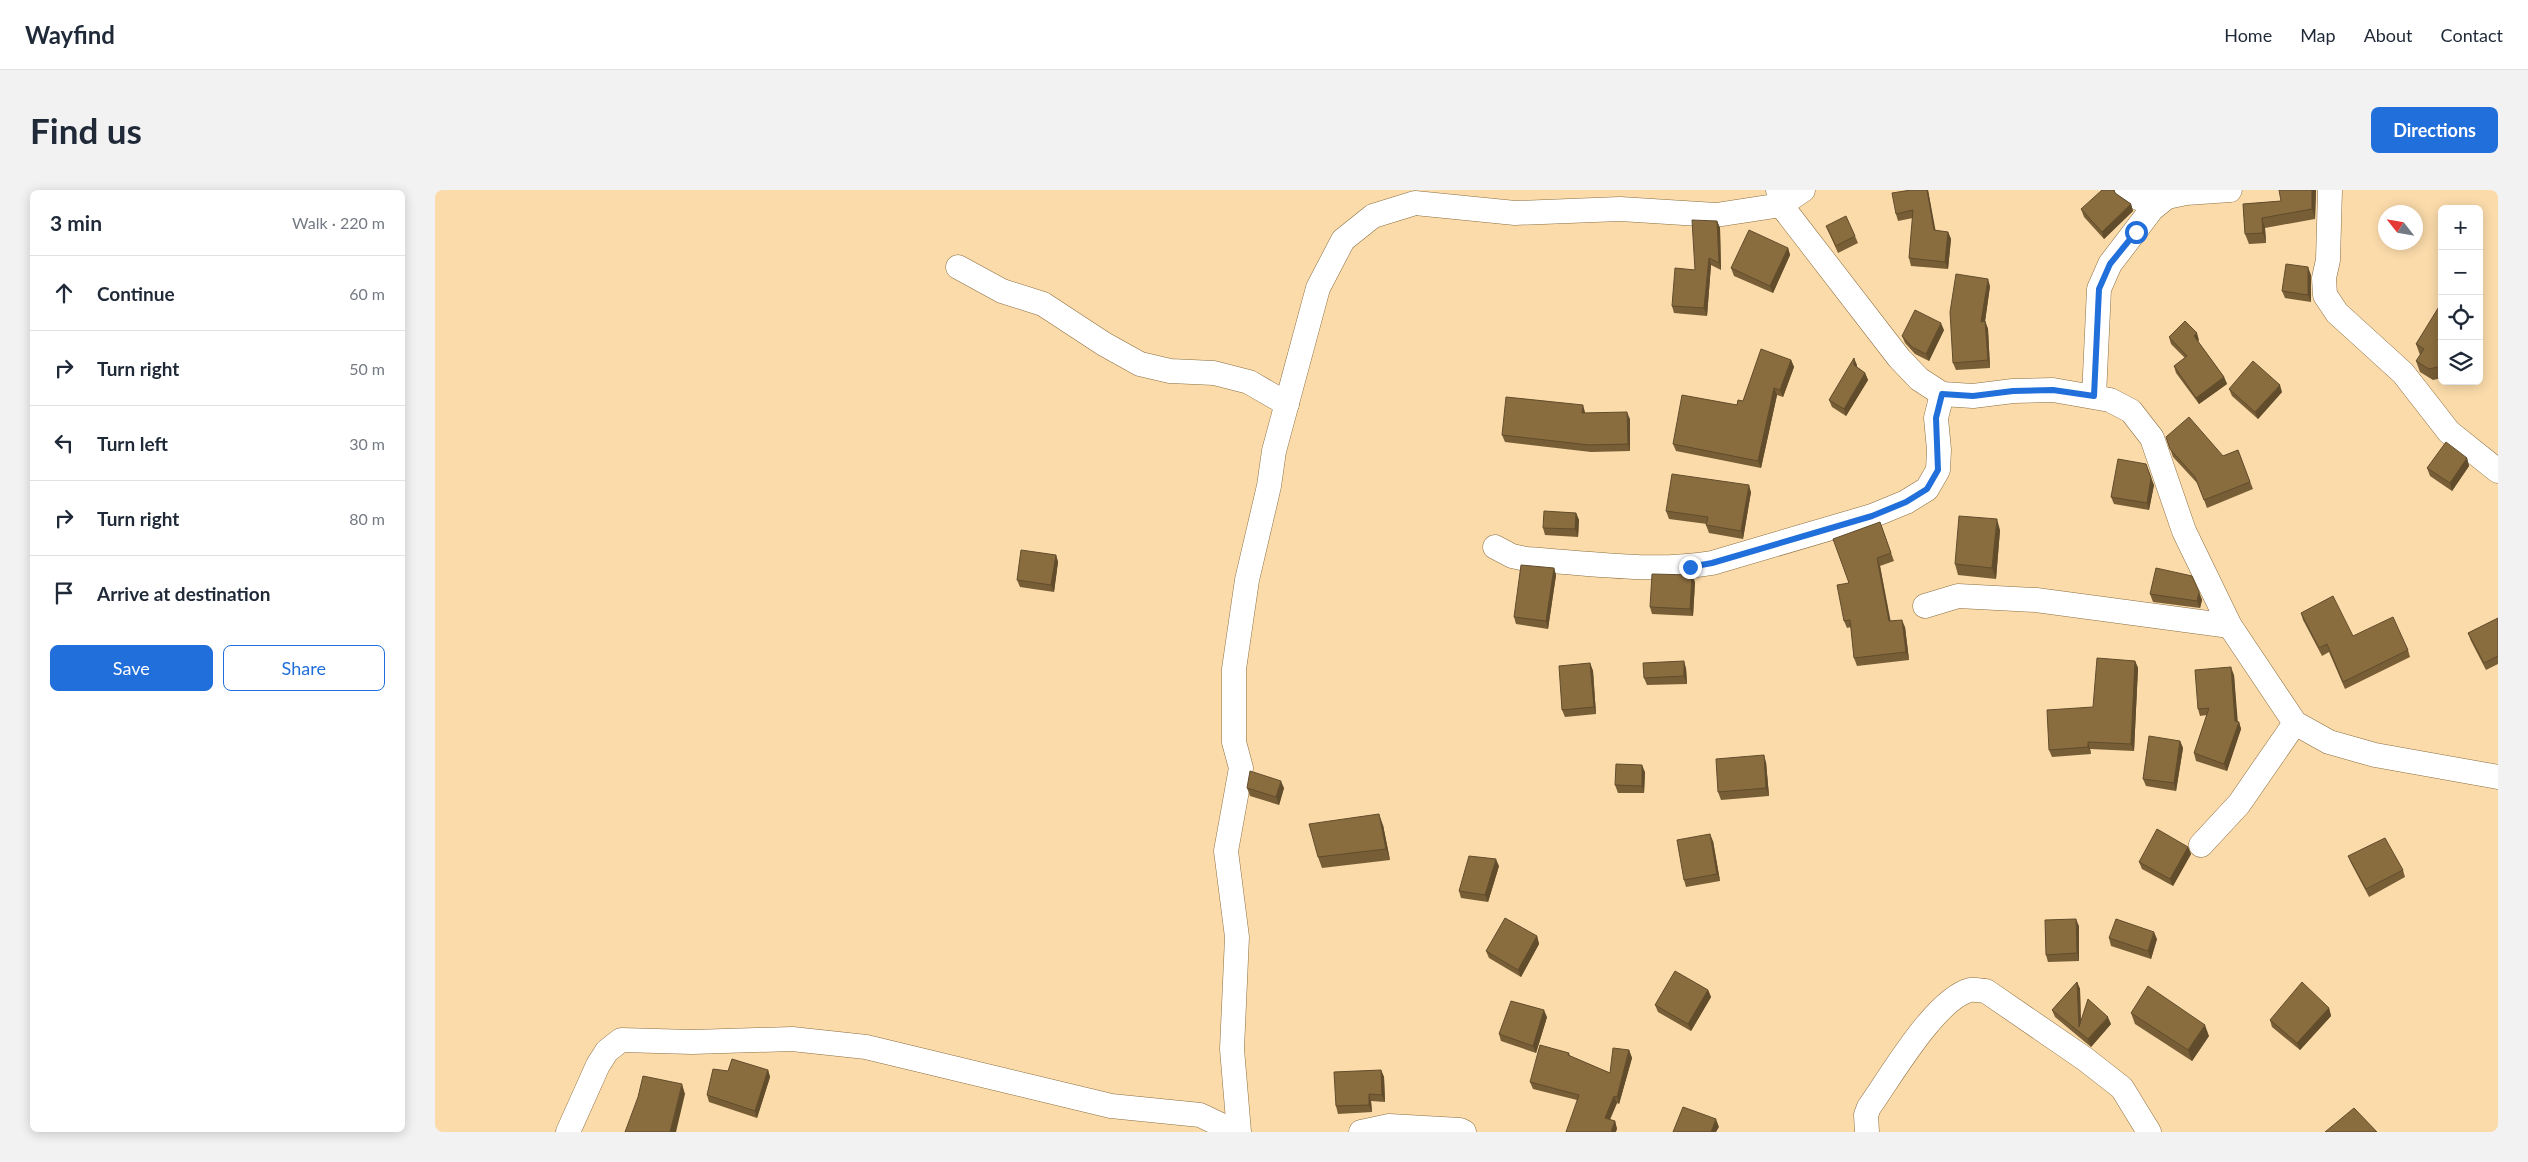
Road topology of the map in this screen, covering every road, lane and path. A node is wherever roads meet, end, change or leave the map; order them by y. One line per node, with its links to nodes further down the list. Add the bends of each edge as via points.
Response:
1 (1803, 190): 5 (street)
2 (2127, 190): 6 (street, via 2134,198 2144,201)
3 (2230, 190): 6 (street, via 2186,193)
4 (2330, 190): 11 (street, via 2328,260 2323,278 2325,295 2337,313 2403,373 2449,432)
5 (1779, 198): 8 (street, via 1899,358 1919,379); 10 (street, via 1716,215 1620,209 1515,213 1415,203 1373,216 1343,240 1318,288)
6 (2167, 198): 9 (street, via 2152,209 2110,264 2099,289)
7 (958, 267): 10 (street, via 1002,291 1043,304 1140,364 1170,371 1214,373 1249,382)
8 (1942, 394): 9 (street, via 1973,396 2053,390); 12 (street, via 1936,418 1938,470 1927,489 1872,516 1690,567 1525,559)
9 (2094, 396): 14 (street, via 2131,411 2152,438 2184,531)
10 (1287, 404): 19 (street, via 1247,580 1235,669 1234,742 1241,768 1227,851 1237,937 1232,1048)
11 (2498, 471)
12 (1495, 547)
13 (1925, 606): 14 (street, via 1958,596 2036,600)
14 (2230, 626): 15 (street)
15 (2295, 723): 16 (street, via 2329,742 2375,755); 17 (street, via 2239,804)
16 (2498, 776)
17 (2201, 845)
18 (568, 1132): 19 (street, via 597,1065 621,1040 792,1039 866,1048 1111,1106 1200,1115)
19 (1237, 1132)
20 (1361, 1132): 21 (street, via 1389,1126)
21 (1464, 1132)
22 (1867, 1132): 23 (street, via 1869,1107 1906,1053 1934,1016 1971,990 1986,991 2122,1088)
23 (2149, 1132)

